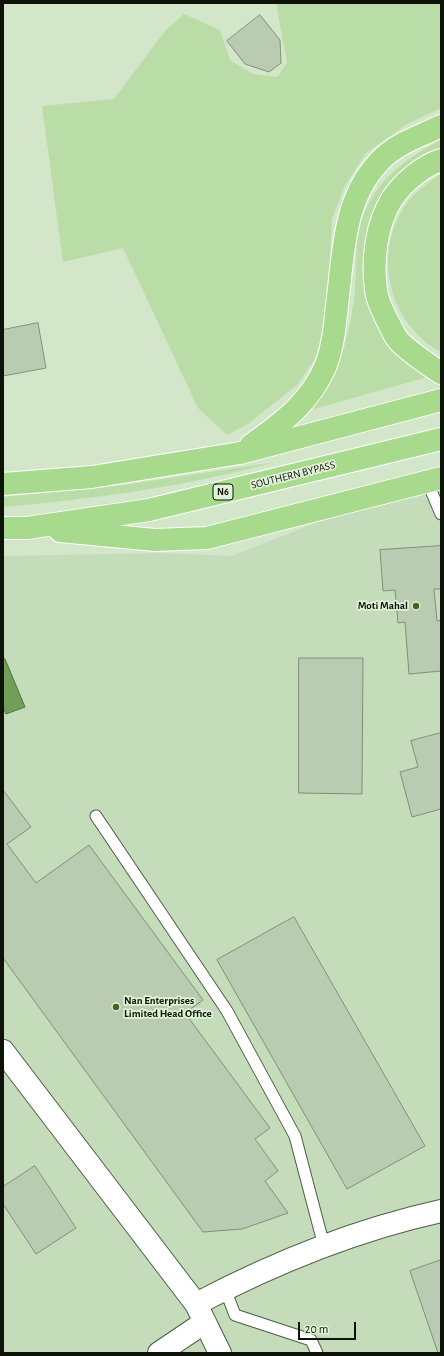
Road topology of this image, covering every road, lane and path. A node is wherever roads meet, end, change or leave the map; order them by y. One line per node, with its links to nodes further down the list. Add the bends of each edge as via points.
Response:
1 (441, 126): 6 (highway, via 385,156 370,175 355,201 345,231 333,344 326,365 300,407)
2 (441, 160): 3 (highway, via 410,178 392,199 376,244 374,265 376,291 397,339)
3 (441, 373)
4 (441, 400): 6 (highway)
5 (441, 439): 11 (highway, SOUTHERN BYPASS / N6, via 149,510)
6 (240, 453): 8 (highway, via 92,477)
7 (434, 480): 9 (lane); 11 (highway, via 207,538 155,540)
8 (3, 484)
9 (441, 514)
10 (3, 528): 11 (highway, SOUTHERN BYPASS / N6)
11 (27, 528)
12 (96, 816): 15 (lane, via 227,1011 295,1136)
13 (3, 1051): 17 (street)
14 (441, 1211): 15 (street, via 401,1220)
15 (324, 1246): 16 (street)
16 (225, 1289): 17 (street); 20 (lane, via 235,1315 311,1340)
17 (201, 1313): 18 (street); 19 (street)
18 (159, 1353)
19 (220, 1353)
20 (317, 1353)

